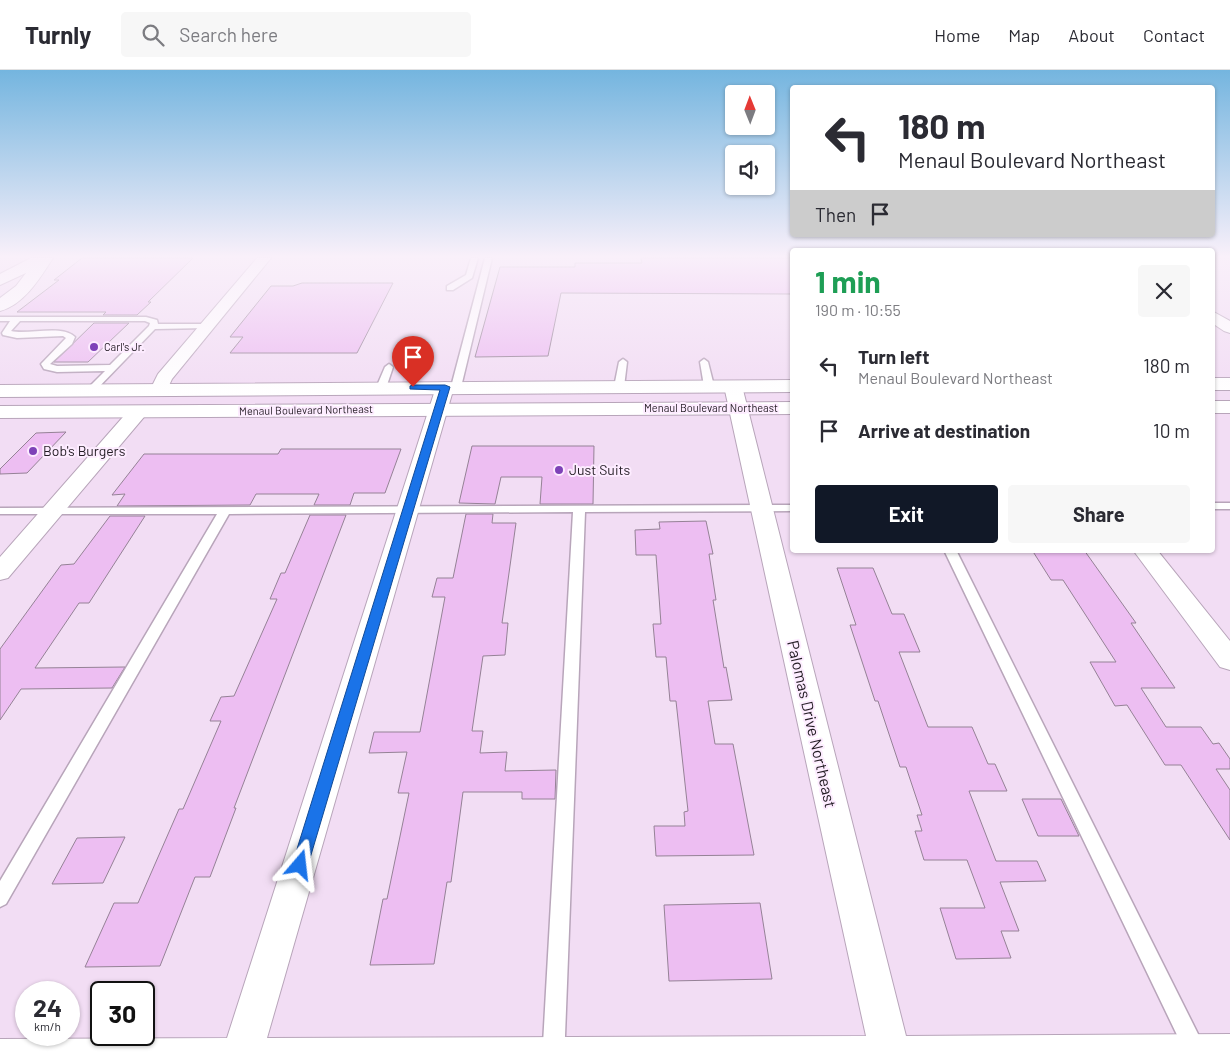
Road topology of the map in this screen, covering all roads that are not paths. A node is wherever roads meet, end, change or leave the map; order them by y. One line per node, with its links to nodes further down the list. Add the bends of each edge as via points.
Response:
1 (226, 304): 6 (street)
2 (474, 304): 21 (lane)
3 (0, 319): 4 (lane)
4 (18, 319): 5 (lane, via 146,319 154,322); 10 (lane, via 6,333 65,333 71,337 45,364 47,367)
5 (153, 326): 6 (lane); 10 (lane)
6 (207, 326): 19 (street, via 164,378)
7 (623, 362): 15 (lane)
8 (704, 362): 13 (lane)
9 (389, 366): 17 (lane)
10 (113, 368): 18 (lane)
11 (1215, 384): 12 (main road)
12 (1230, 384)
13 (709, 386): 15 (main road, Menaul Boulevard Northeast); 22 (main road, Menaul Boulevard Northeast)
14 (790, 386): 22 (main road, Menaul Boulevard Northeast)
15 (619, 387): 21 (main road, Menaul Boulevard Northeast)
16 (305, 388): 17 (main road, Menaul Boulevard Northeast); 19 (main road, Menaul Boulevard Northeast); 28 (main road, via 189,401)
17 (381, 388): 21 (main road, Menaul Boulevard Northeast)
18 (91, 390): 19 (main road, Menaul Boulevard Northeast); 20 (main road, Menaul Boulevard Northeast)
19 (159, 390): 26 (main road, via 162,392 160,396 144,401)
20 (0, 391)
21 (446, 394): 22 (main road, Menaul Boulevard Northeast); 28 (main road, Menaul Boulevard Northeast); 35 (street)
22 (735, 397): 25 (main road, Menaul Boulevard Northeast); 31 (street, Palomas Drive Northeast)
23 (1215, 407): 24 (main road)
24 (1230, 407)
25 (790, 408)
26 (52, 412): 27 (main road, Menaul Boulevard Northeast); 28 (main road, Menaul Boulevard Northeast)
27 (0, 413)
28 (136, 413): 37 (street)
29 (1215, 506): 30 (lane)
30 (1230, 506)
31 (760, 508): 32 (lane); 33 (lane); 45 (street, Palomas Drive Northeast)
32 (790, 508)
33 (579, 509): 35 (lane); 47 (lane)
34 (225, 510): 35 (lane); 37 (lane); 42 (lane)
35 (409, 510): 46 (street)
36 (0, 511): 37 (lane)
37 (52, 511): 40 (street)
38 (952, 553): 43 (lane)
39 (1147, 553): 41 (street)
40 (0, 572)
41 (1230, 660)
42 (0, 898)
43 (1210, 1056): 45 (street)
44 (0, 1059): 46 (street)
45 (891, 1059): 47 (street)
46 (240, 1060): 47 (street)
47 (553, 1060)

